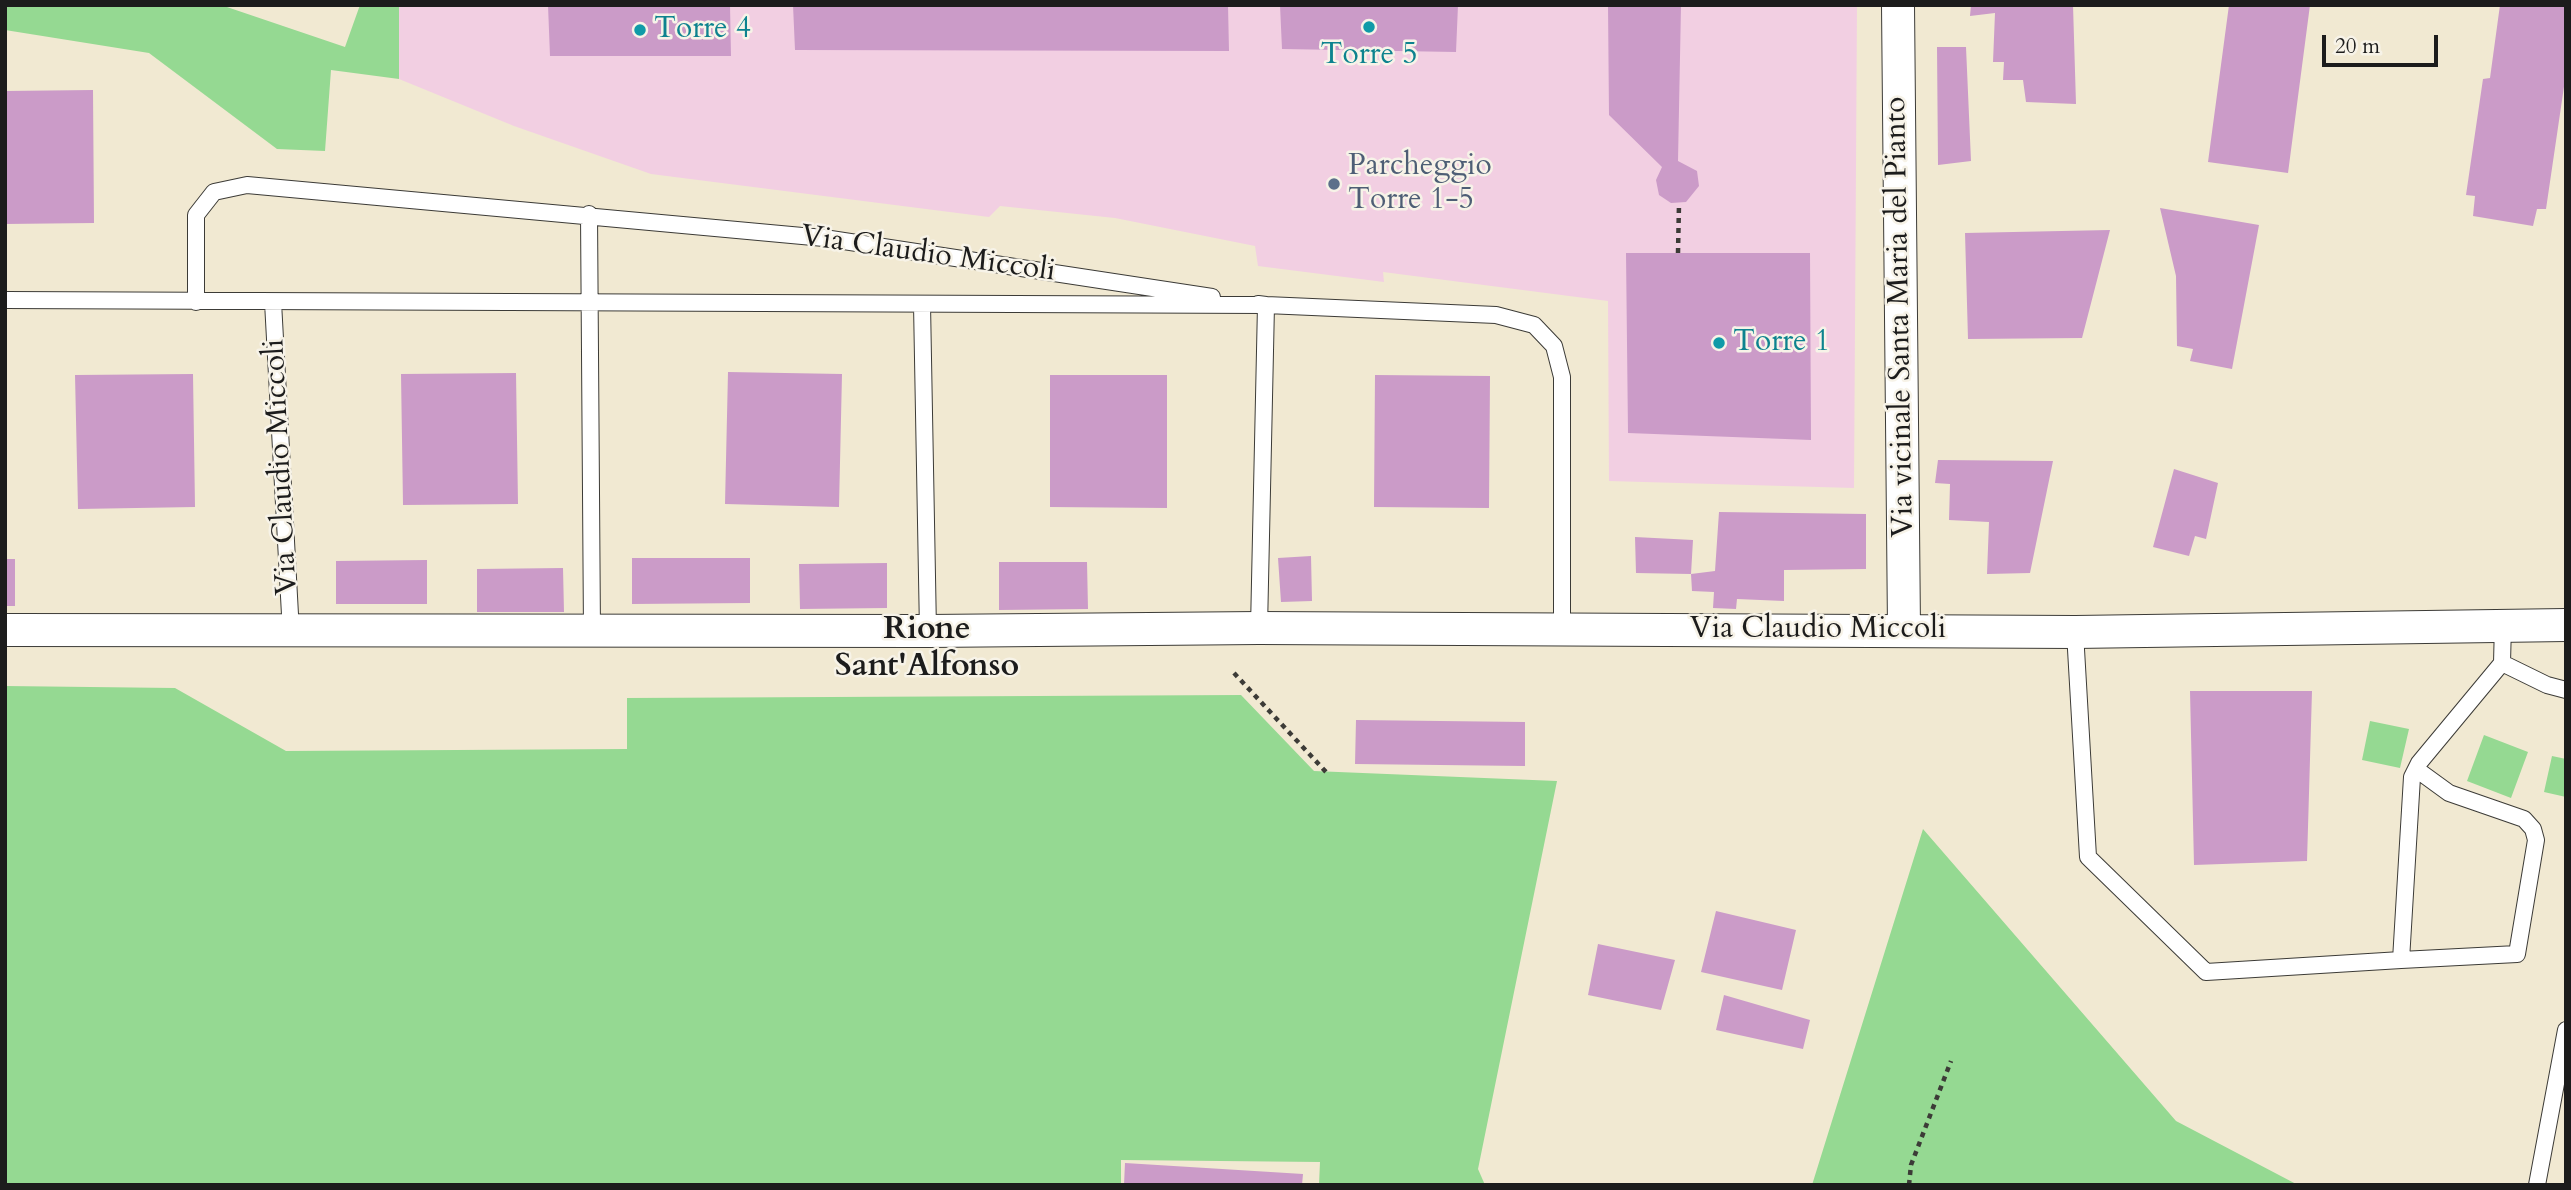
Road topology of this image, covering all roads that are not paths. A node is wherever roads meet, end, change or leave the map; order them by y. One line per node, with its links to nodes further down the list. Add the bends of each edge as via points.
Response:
1 (1898, 5): 12 (street, Via vicinale Santa Maria del Pianto)
2 (589, 215): 4 (lane, Via Claudio Miccoli, via 247,185 214,192 196,215); 6 (lane); 8 (lane, Via Claudio Miccoli, via 824,238)
3 (5, 300): 4 (lane, Via Claudio Miccoli)
4 (196, 302): 5 (lane, Via Claudio Miccoli)
5 (274, 302): 6 (lane, Via Claudio Miccoli); 18 (lane, Via Claudio Miccoli)
6 (590, 303): 7 (lane, Via Claudio Miccoli); 16 (lane)
7 (922, 304): 8 (lane, Via Claudio Miccoli); 14 (lane, Via Claudio Miccoli)
8 (1266, 305): 11 (lane); 15 (lane, Via Claudio Miccoli, via 1496,315 1534,325 1554,346 1562,377)
9 (2503, 624): 10 (street, Via Claudio Miccoli); 17 (street, Via Claudio Miccoli); 19 (lane)
10 (2566, 625)
11 (1259, 628): 14 (street, Via Claudio Miccoli); 15 (street, Via Claudio Miccoli)
12 (1904, 628): 15 (street, Via Claudio Miccoli); 17 (street, Via Claudio Miccoli)
13 (5, 630): 18 (street, Via Claudio Miccoli)
14 (928, 631): 16 (street, Via Claudio Miccoli)
15 (1562, 631)
16 (592, 632): 18 (street, Via Claudio Miccoli)
17 (2075, 632): 22 (lane, via 2088,857 2206,972)
18 (291, 633)
19 (2502, 663): 20 (lane); 21 (lane)
20 (2566, 690)
21 (2416, 769): 22 (lane); 22 (lane, via 2449,793 2524,818 2536,840 2517,954)
22 (2401, 960)
23 (2566, 1030): 24 (lane)
24 (2537, 1185)

